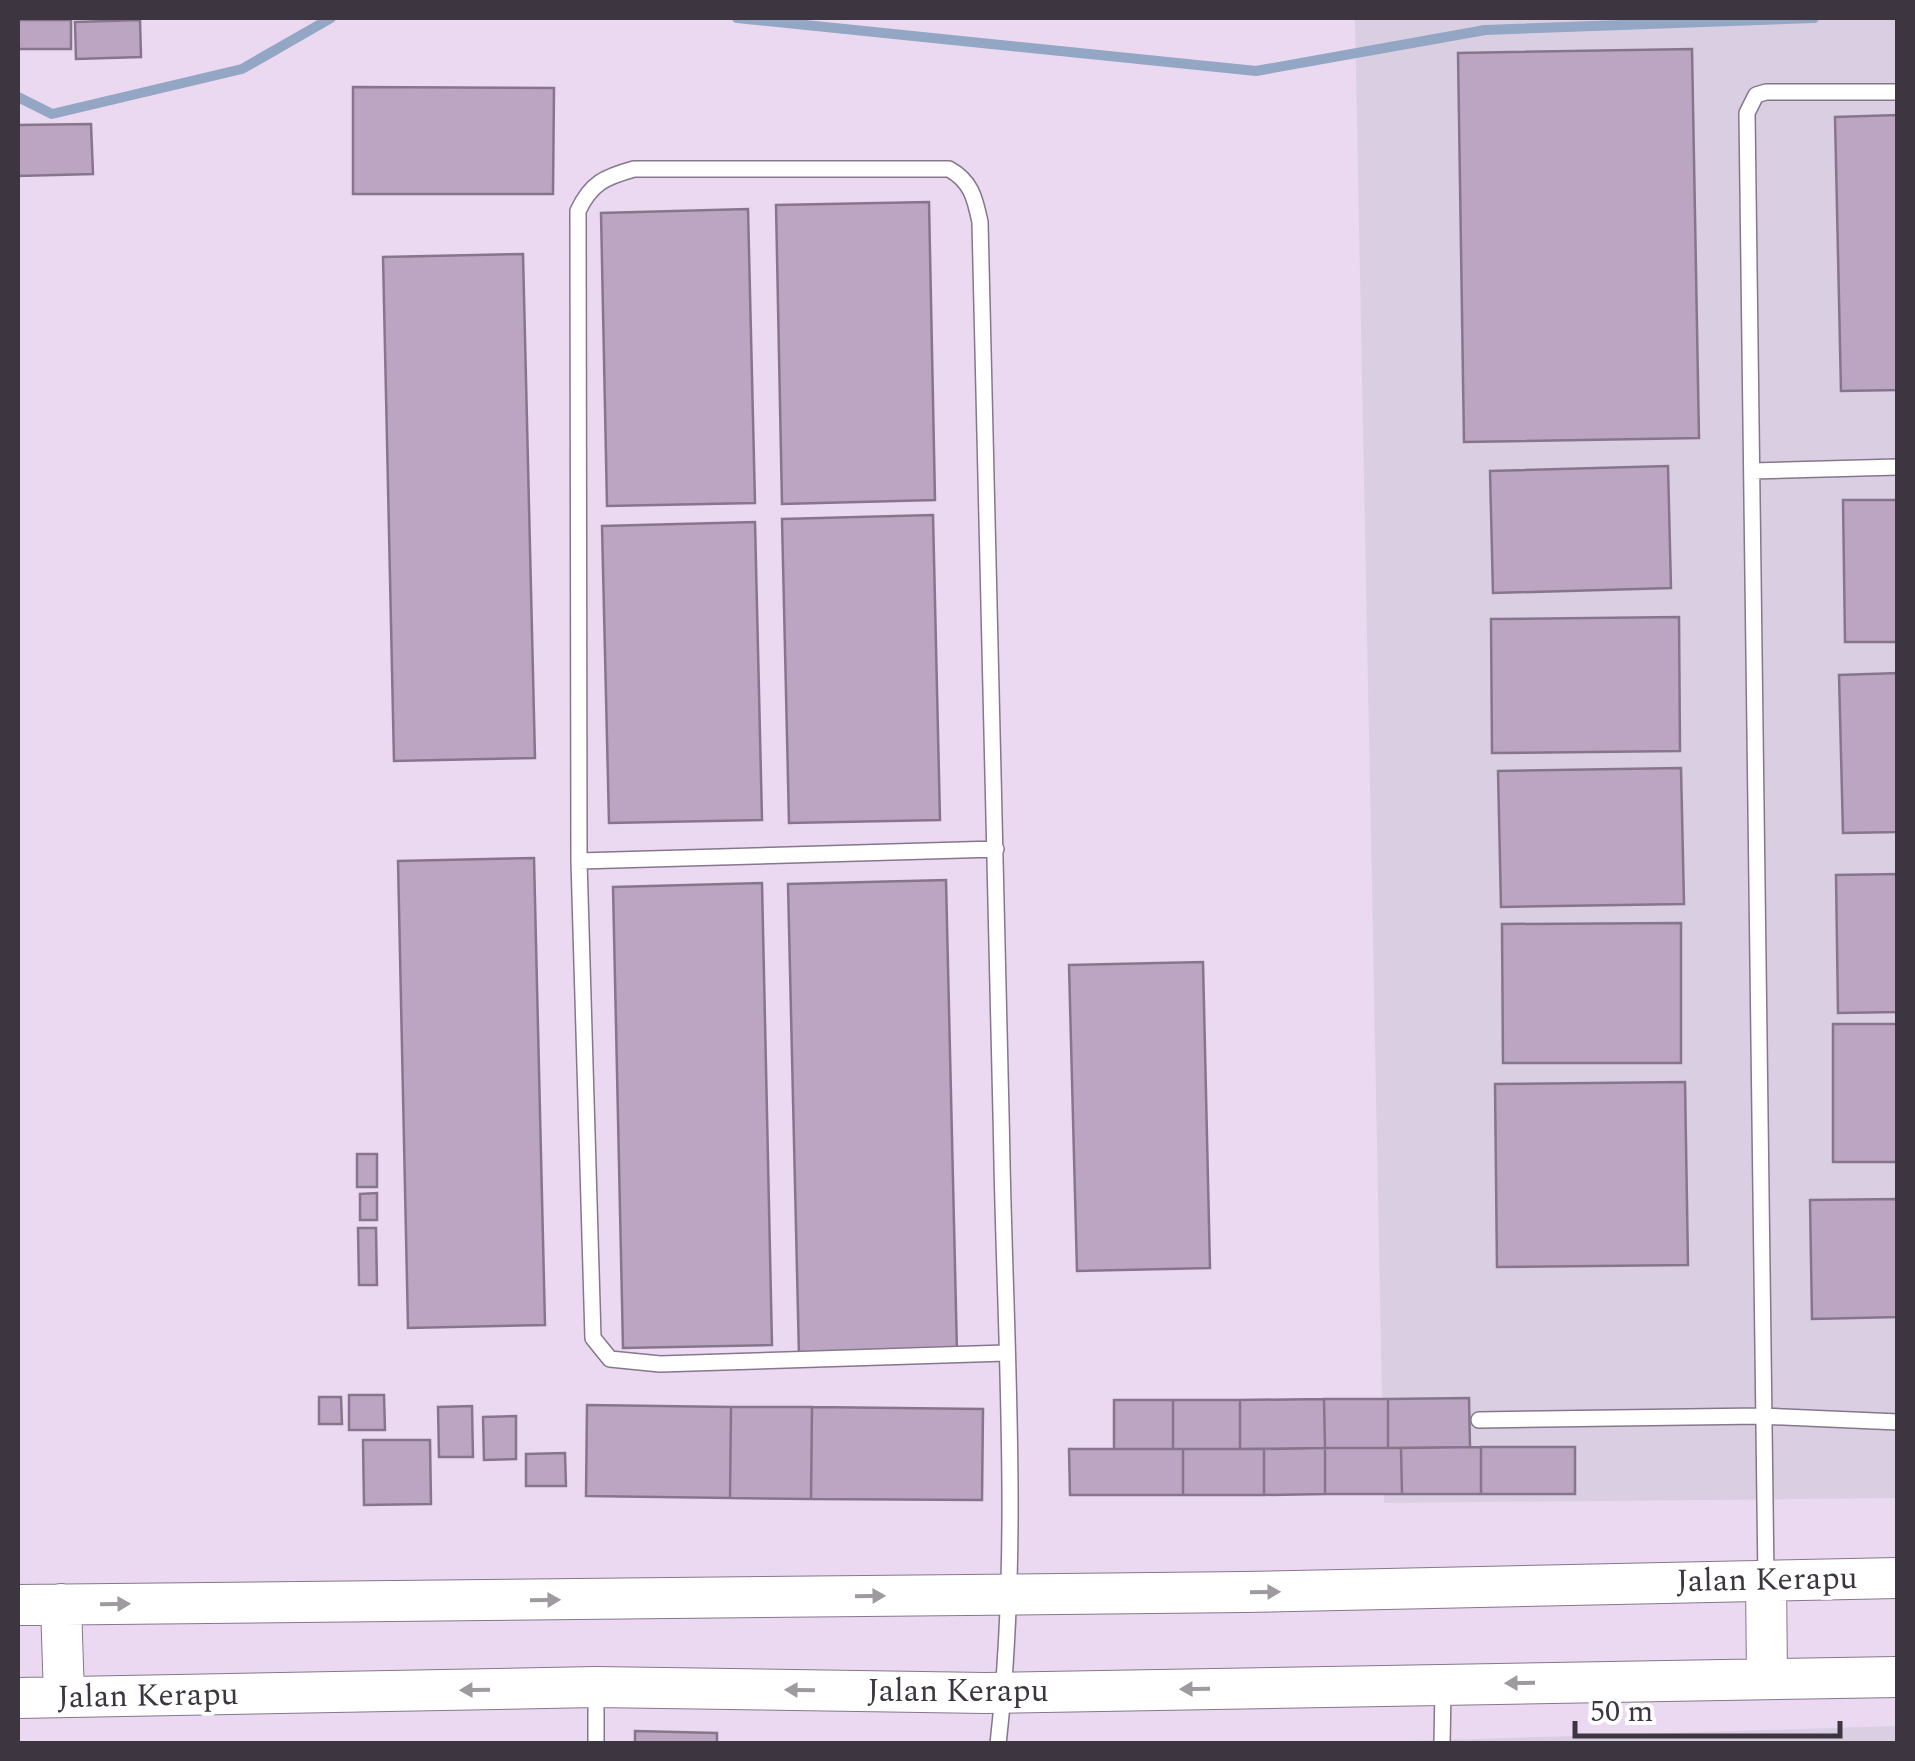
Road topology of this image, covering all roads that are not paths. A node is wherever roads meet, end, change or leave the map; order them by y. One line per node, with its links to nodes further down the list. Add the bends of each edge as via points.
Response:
1 (1898, 92): 3 (lane, via 1766,92 1749,102)
2 (1898, 467): 3 (lane)
3 (1752, 471): 7 (lane)
4 (996, 849): 5 (lane); 5 (lane, via 980,222 964,178 949,169 634,169 603,178 578,211); 6 (lane)
5 (579, 861): 6 (lane, via 593,1338 610,1359 660,1364)
6 (1006, 1354): 12 (lane)
7 (1760, 1416): 8 (lane); 9 (lane); 11 (lane)
8 (1479, 1420)
9 (1898, 1422)
10 (1898, 1578): 11 (street, Jalan Kerapu)
11 (1766, 1580): 12 (street, Jalan Kerapu, one-way to 11); 15 (street)
12 (1011, 1595): 13 (street, Jalan Kerapu, one-way to 12); 19 (lane)
13 (62, 1604): 14 (street, Jalan Kerapu); 21 (street)
14 (18, 1605)
15 (1767, 1678): 16 (street, Jalan Kerapu); 17 (street, Jalan Kerapu, one-way to 17)
16 (1898, 1678)
17 (1443, 1685): 19 (street, Jalan Kerapu, one-way to 19); 24 (lane)
18 (596, 1687): 19 (street, Jalan Kerapu, one-way to 18); 21 (street, Jalan Kerapu, one-way to 21); 22 (lane)
19 (1004, 1693): 23 (lane)
20 (18, 1698): 21 (street, Jalan Kerapu)
21 (64, 1698)
22 (596, 1744)
23 (998, 1744)
24 (1442, 1744)

